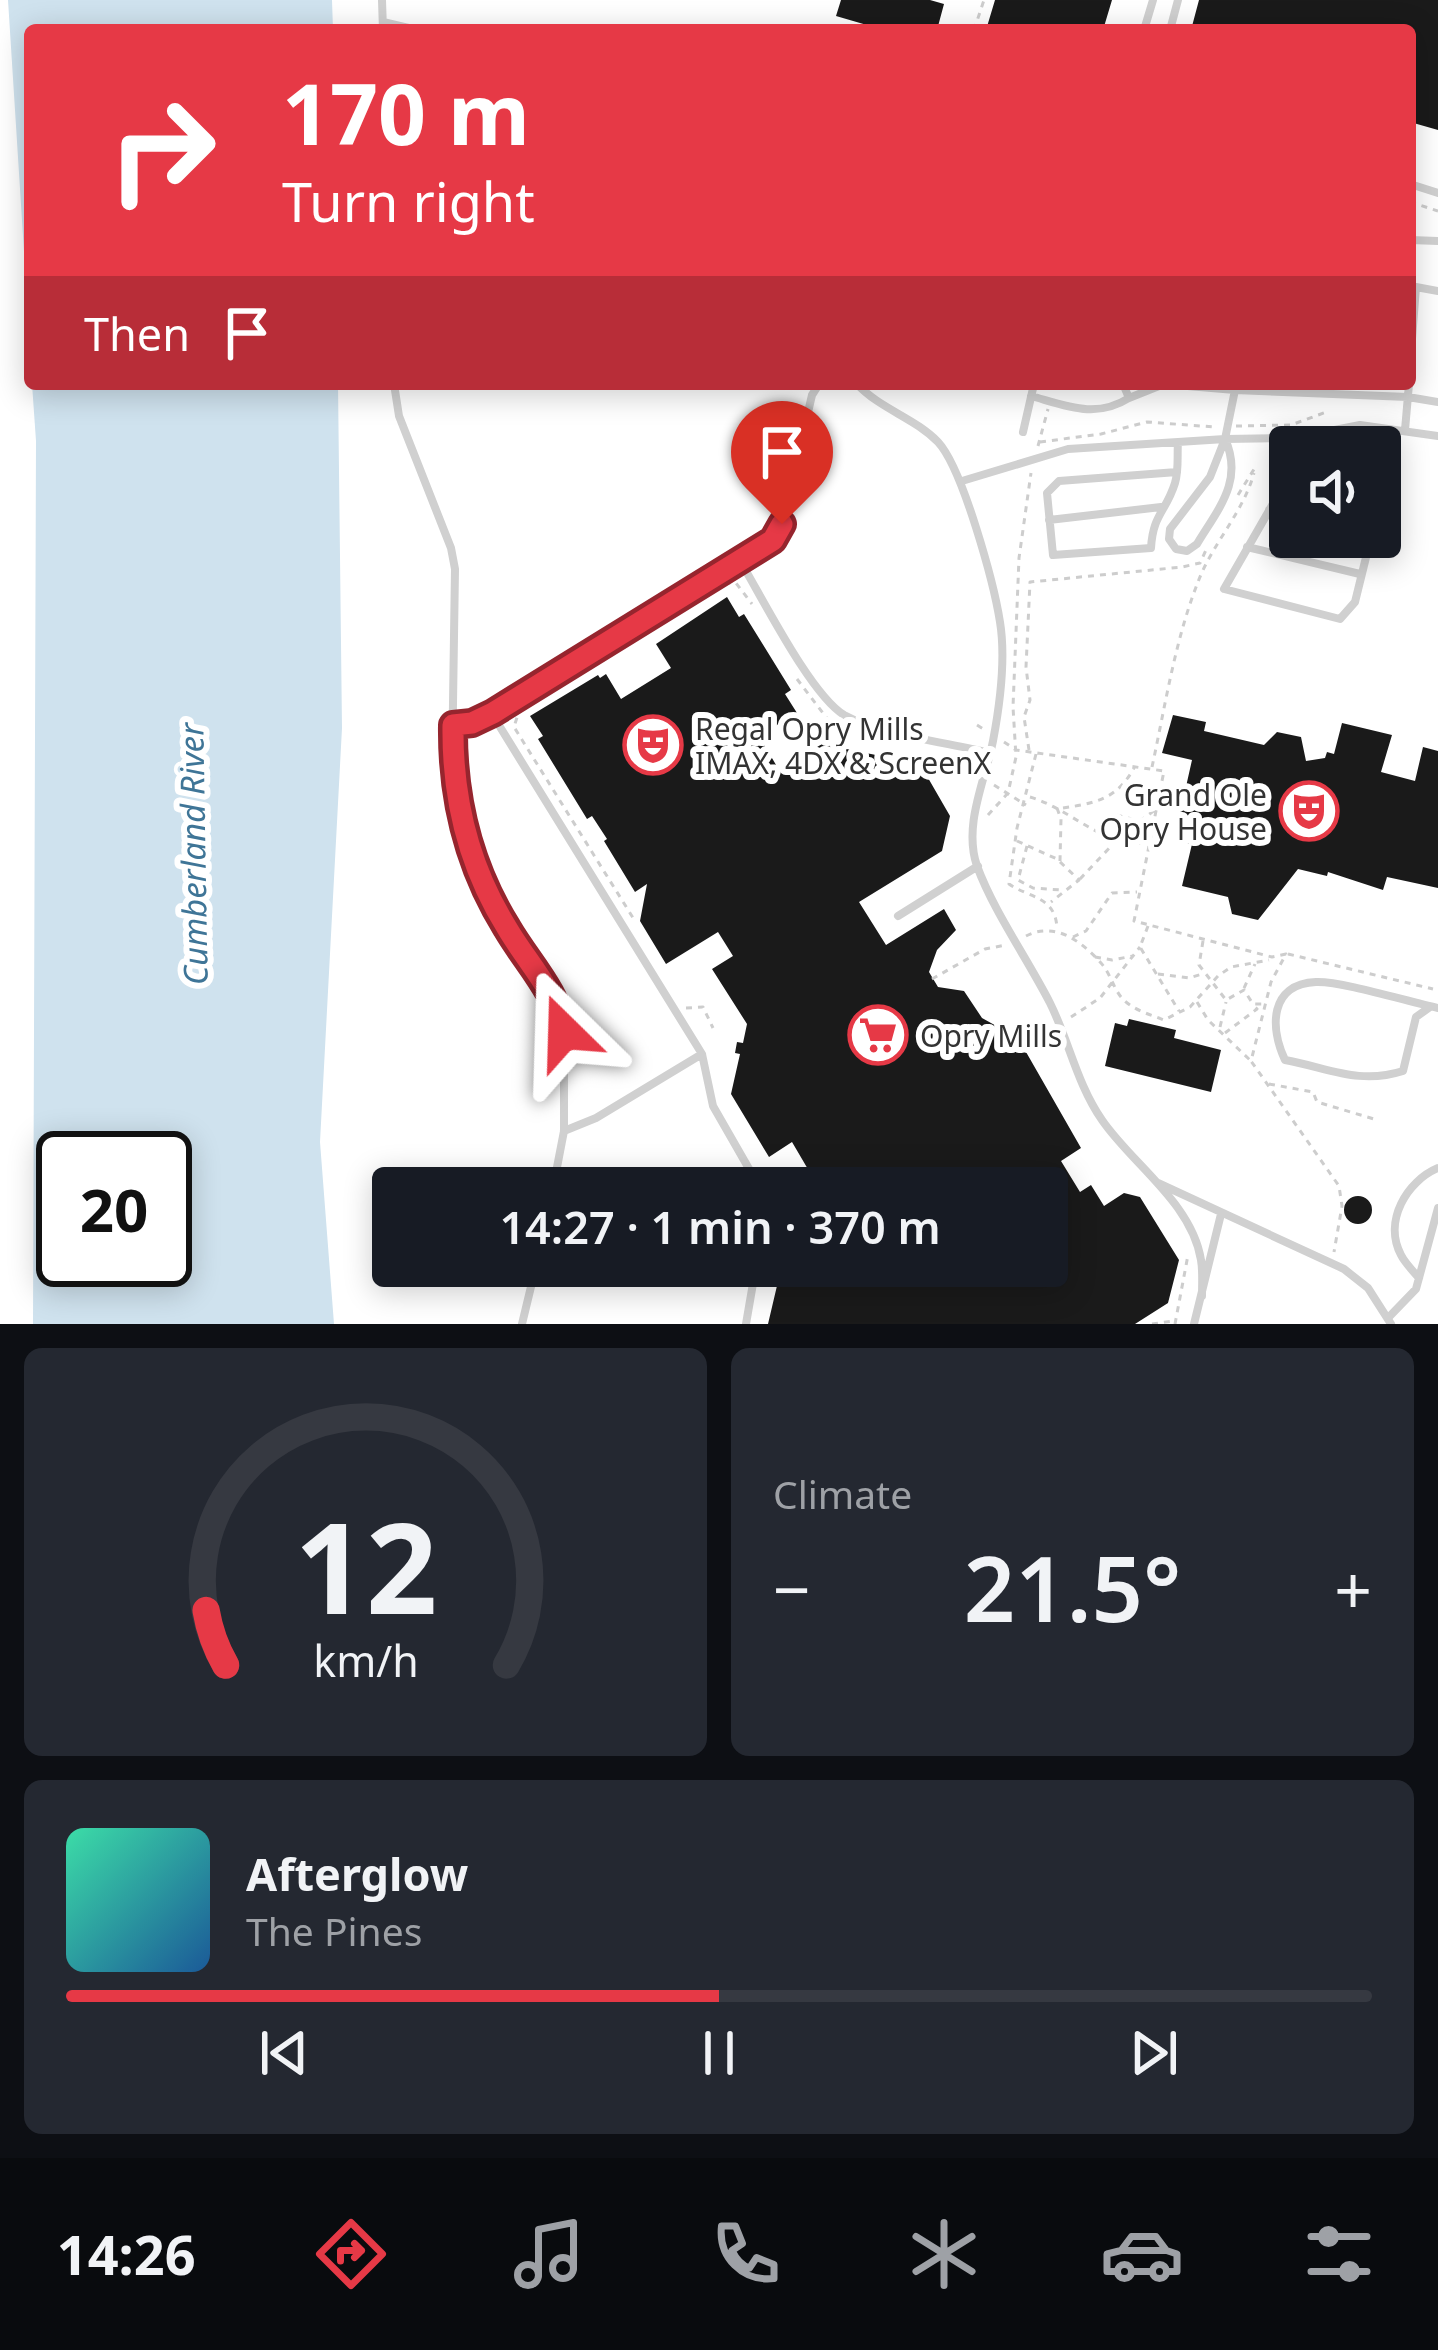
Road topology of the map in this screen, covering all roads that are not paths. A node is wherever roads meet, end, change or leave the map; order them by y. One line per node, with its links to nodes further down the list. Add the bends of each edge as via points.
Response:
1 (395, 390): 31 (lane, via 455,569)
2 (815, 390): 28 (lane, via 780,533)
3 (862, 390): 22 (lane, via 940,444)
4 (1032, 390): 10 (lane)
5 (1126, 390): 12 (lane)
6 (1149, 390): 12 (lane)
7 (1234, 390): 18 (lane)
8 (1287, 390): 11 (lane)
9 (1408, 390): 11 (lane)
10 (1031, 396): 12 (lane, via 1097,412); 16 (lane)
11 (1408, 397): 13 (lane); 15 (lane)
12 (1130, 398)
13 (1438, 402)
14 (1401, 430): 15 (lane)
15 (1405, 430): 17 (lane)
16 (1023, 432)
17 (1438, 436)
18 (1225, 440): 18 (lane, via 1210,477 1170,529 1176,550 1197,544 1233,477); 19 (lane); 20 (lane)
19 (1269, 440)
20 (1178, 442): 21 (lane); 22 (lane, via 1068,449)
21 (1177, 472): 23 (lane); 25 (lane, via 1059,481 1047,493)
22 (962, 481): 32 (lane, via 1000,622)
23 (1162, 507): 25 (lane); 25 (lane, via 1152,521 1151,548 1053,555)
24 (1268, 510): 26 (lane)
25 (1049, 520)
26 (1247, 547): 29 (lane); 29 (lane, via 1225,589 1340,619)
27 (1365, 558): 29 (lane)
28 (739, 559): 30 (lane); 32 (lane, via 836,709)
29 (1360, 574)
30 (493, 713): 31 (lane); 36 (lane)
31 (453, 725): 37 (lane, via 452,770 470,846 506,927 559,1008)
32 (990, 753): 33 (lane, via 971,833)
33 (978, 866): 34 (lane); 41 (lane, via 1101,1119)
34 (898, 916)
35 (1434, 1008): 35 (lane, via 1318,982 1281,997 1275,1040 1285,1060 1384,1077 1403,1071 1416,1017)
36 (702, 1054): 37 (lane); 39 (lane, via 713,1106)
37 (564, 1131): 38 (lane)
38 (557, 1167)
39 (748, 1167)
40 (1438, 1168): 44 (lane, via 1406,1192 1397,1217 1401,1256)
41 (1157, 1183): 43 (lane); 47 (lane, via 1196,1242)
42 (1438, 1208): 44 (lane)
43 (1221, 1214): 47 (lane); 48 (lane, via 1330,1262 1368,1288)
44 (1419, 1277): 48 (lane)
45 (531, 1287): 49 (lane)
46 (752, 1287): 50 (lane)
47 (1202, 1296): 51 (lane)
48 (1390, 1321)
49 (522, 1324)
50 (746, 1324)
51 (1194, 1324)

